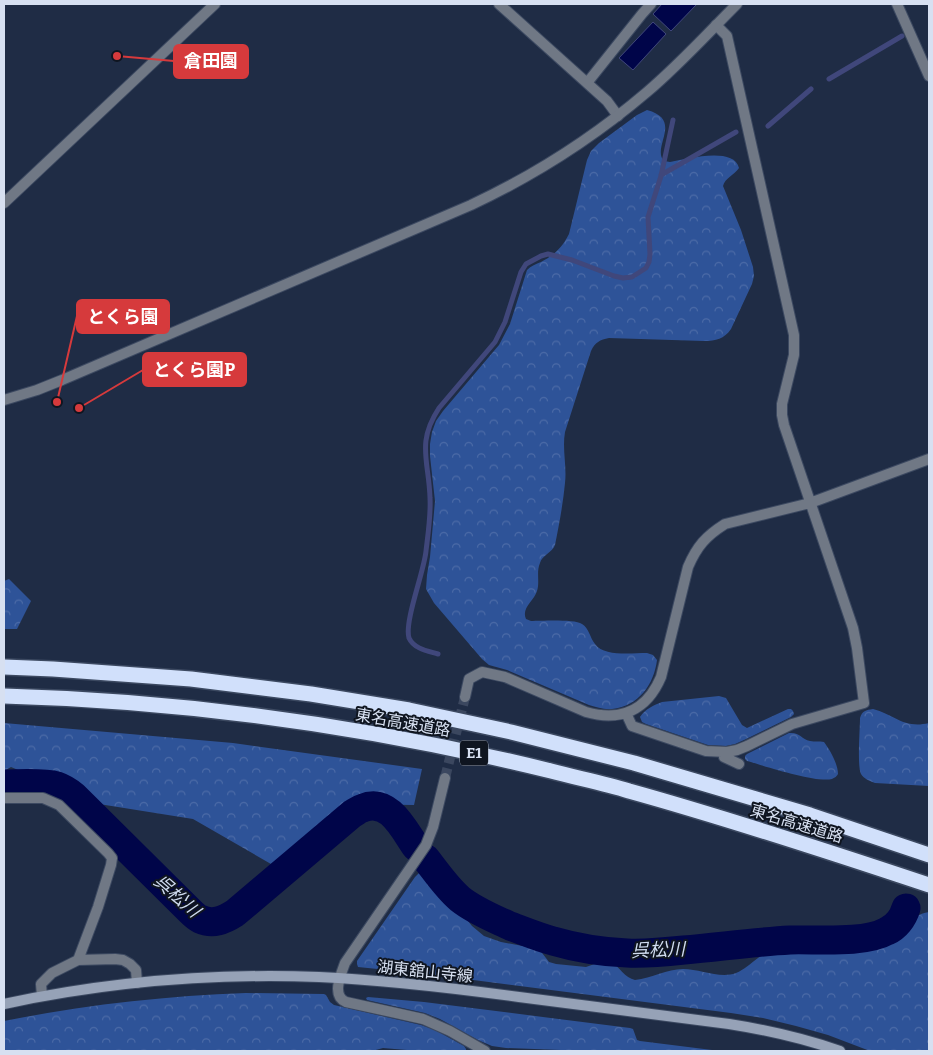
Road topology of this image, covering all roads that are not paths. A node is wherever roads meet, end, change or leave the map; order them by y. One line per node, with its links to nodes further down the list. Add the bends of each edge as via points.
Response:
1 (215, 4): 10 (street)
2 (499, 4): 8 (street)
3 (651, 4): 8 (street)
4 (737, 4): 6 (street)
5 (897, 4): 7 (street)
6 (716, 25): 9 (street); 13 (street, via 727,36 794,335 794,355 782,415)
7 (929, 76)
8 (587, 83): 9 (street)
9 (618, 116): 11 (street, via 551,162 471,205 62,380)
10 (4, 203)
11 (4, 400)
12 (929, 459): 13 (street)
13 (810, 503): 17 (street, via 725,524 702,541 688,567 656,689 638,708); 18 (street, via 853,628 864,703 792,724 737,750)
14 (4, 667): 22 (highway, 東名高速道路 / E1, via 191,679 409,710 634,763 810,815)
15 (4, 696): 23 (highway, 東名高速道路 / E1, via 188,708 405,739 628,790 802,842)
16 (465, 696): 17 (street, via 470,679 482,672 505,677 599,716)
17 (626, 713): 18 (street, via 632,726 706,751)
18 (724, 752): 19 (street, via 724,757)
19 (738, 764)
20 (445, 778): 25 (street, via 426,845 345,964)
21 (4, 798): 24 (street, via 43,798 59,805 112,858)
22 (929, 855)
23 (929, 885)
24 (78, 960): 26 (street, via 123,960 136,970); 27 (street, via 52,973 41,984)
25 (339, 978): 26 (main road, 湖東舘山寺線, via 246,976); 29 (street, via 338,992 342,1000 423,1019); 30 (main road, 湖東舘山寺線, via 436,986 729,1024 793,1036)
26 (137, 983): 27 (main road, 湖東舘山寺線)
27 (42, 996): 28 (main road, 湖東舘山寺線)
28 (4, 1004)
29 (485, 1051)
30 (840, 1051)

